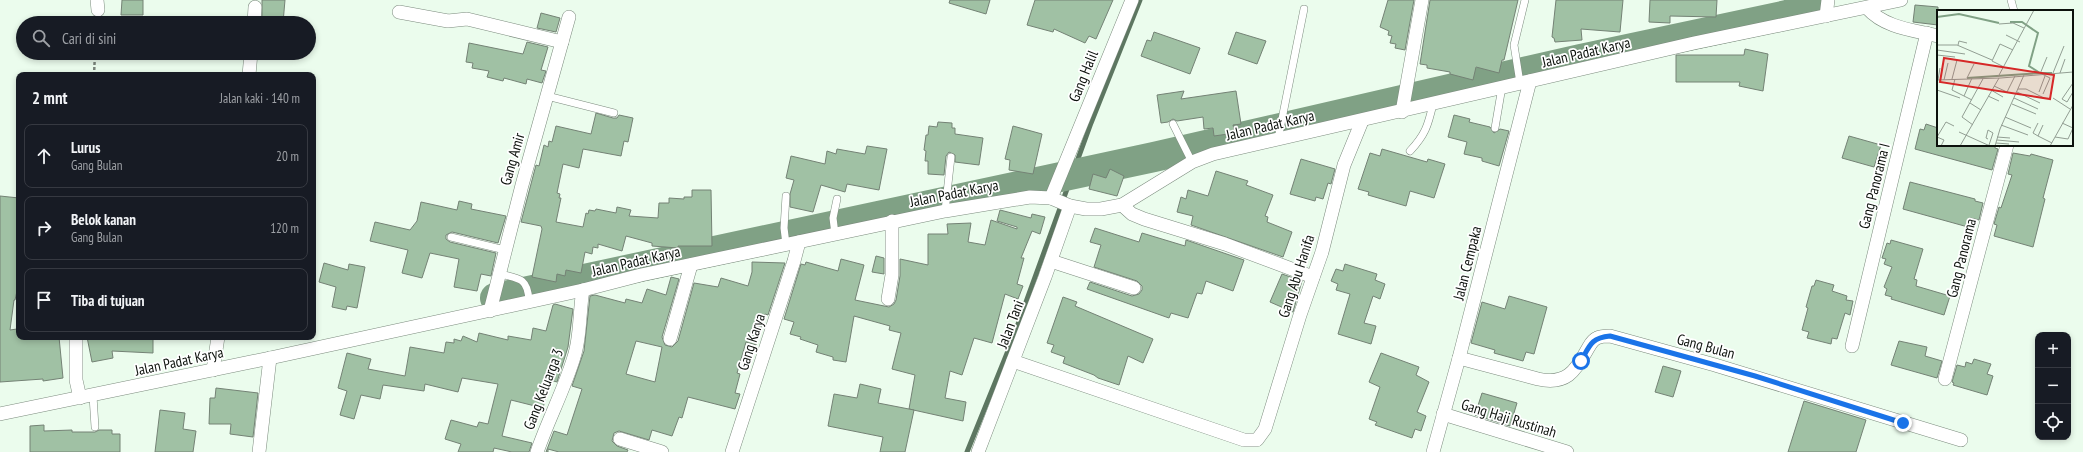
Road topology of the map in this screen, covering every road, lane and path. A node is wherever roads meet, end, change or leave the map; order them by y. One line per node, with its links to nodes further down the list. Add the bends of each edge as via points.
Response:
1 (1132, 0): 36 (street, Gang Halil, via 1065,165)
2 (1422, 0): 24 (street)
3 (1525, 0): 20 (lane, via 1514,45 1517,66)
4 (1901, 0): 8 (street, Jalan Padat Karya)
5 (2011, 0): 10 (lane)
6 (255, 7): 12 (street)
7 (1827, 8): 8 (street, Jalan Padat Karya); 20 (street, Jalan Padat Karya, via 1694,43)
8 (1867, 8): 14 (street, via 1884,22)
9 (1304, 9): 29 (lane)
10 (2014, 10)
11 (399, 12): 15 (street, via 448,20 467,19)
12 (254, 16)
13 (570, 17): 15 (street, Gang Amir)
14 (1932, 35): 56 (street, Gang Panorama I)
15 (562, 42): 22 (street, Gang Amir)
16 (95, 60): 18 (path)
17 (250, 60): 19 (street)
18 (94, 72)
19 (249, 72)
20 (1524, 80): 21 (street, Jalan Padat Karya); 58 (street, Jalan Cempaka)
21 (1502, 87): 23 (street, Jalan Padat Karya); 28 (lane)
22 (547, 96): 25 (lane); 43 (street, Gang Amir)
23 (1433, 104): 24 (street, Jalan Padat Karya); 31 (lane, via 1428,128)
24 (1402, 112): 26 (street, Jalan Padat Karya)
25 (614, 113)
26 (1362, 120): 29 (street, Jalan Padat Karya); 47 (street, Gang Abu Hanifa, via 1344,165)
27 (1173, 124): 33 (lane)
28 (1495, 128)
29 (1278, 136): 33 (street, Jalan Padat Karya)
30 (2007, 146): 61 (street, Gang Panorama)
31 (1410, 151)
32 (951, 157): 38 (lane)
33 (1190, 158): 37 (street, Jalan Padat Karya)
34 (786, 196): 42 (lane, via 784,228)
35 (837, 199): 40 (lane, via 833,218)
36 (1059, 200): 37 (street, Jalan Padat Karya, via 1086,209); 38 (street, Jalan Padat Karya, via 1017,198); 44 (street, Jalan Tani)
37 (1122, 205): 47 (street, via 1132,214 1144,219 1225,244)
38 (945, 207): 39 (street, Jalan Padat Karya)
39 (892, 222): 40 (street, Jalan Padat Karya); 51 (street, via 892,275)
40 (834, 231): 42 (street, Jalan Padat Karya)
41 (451, 237): 43 (lane)
42 (790, 242): 45 (street, Jalan Padat Karya); 72 (street, Gang Karya)
43 (505, 250): 46 (street, Gang Amir)
44 (1051, 261): 48 (street); 59 (street, Jalan Tani)
45 (691, 264): 49 (street, Jalan Padat Karya); 53 (street)
46 (499, 274): 50 (lane, via 516,278 527,286); 52 (street, Gang Amir)
47 (1314, 277): 59 (street, Gang Abu Hanifa, via 1265,429 1257,440 1244,440)
48 (1134, 288)
49 (583, 290): 50 (street, Jalan Padat Karya); 70 (street, Gang Keluarga 3, via 574,356)
50 (529, 299): 52 (street, Jalan Padat Karya)
51 (888, 299)
52 (490, 311): 57 (street, Jalan Padat Karya)
53 (670, 339)
54 (76, 340): 62 (street)
55 (218, 340): 60 (street)
56 (1852, 346)
57 (270, 358): 60 (street, Jalan Padat Karya); 69 (street)
58 (1459, 358): 65 (street, Jalan Cempaka); 68 (street, Gang Bulan, via 1538,379 1561,380 1571,375 1592,341 1598,337 1610,336 1715,365)
59 (1013, 361): 73 (street, Jalan Tani)
60 (215, 362): 63 (street, Jalan Padat Karya)
61 (1945, 379)
62 (78, 390): 63 (street, Jalan Padat Karya); 64 (street, Jalan Padat Karya)
63 (93, 396): 66 (lane)
64 (0, 414)
65 (1443, 414): 74 (street, Jalan Cempaka); 75 (street, Gang Haji Rustinah)
66 (95, 428)
67 (620, 439): 71 (street)
68 (1961, 440)
69 (259, 452)
70 (537, 452)
71 (662, 452)
72 (732, 452)
73 (978, 452)
74 (1433, 452)
75 (1567, 452)

